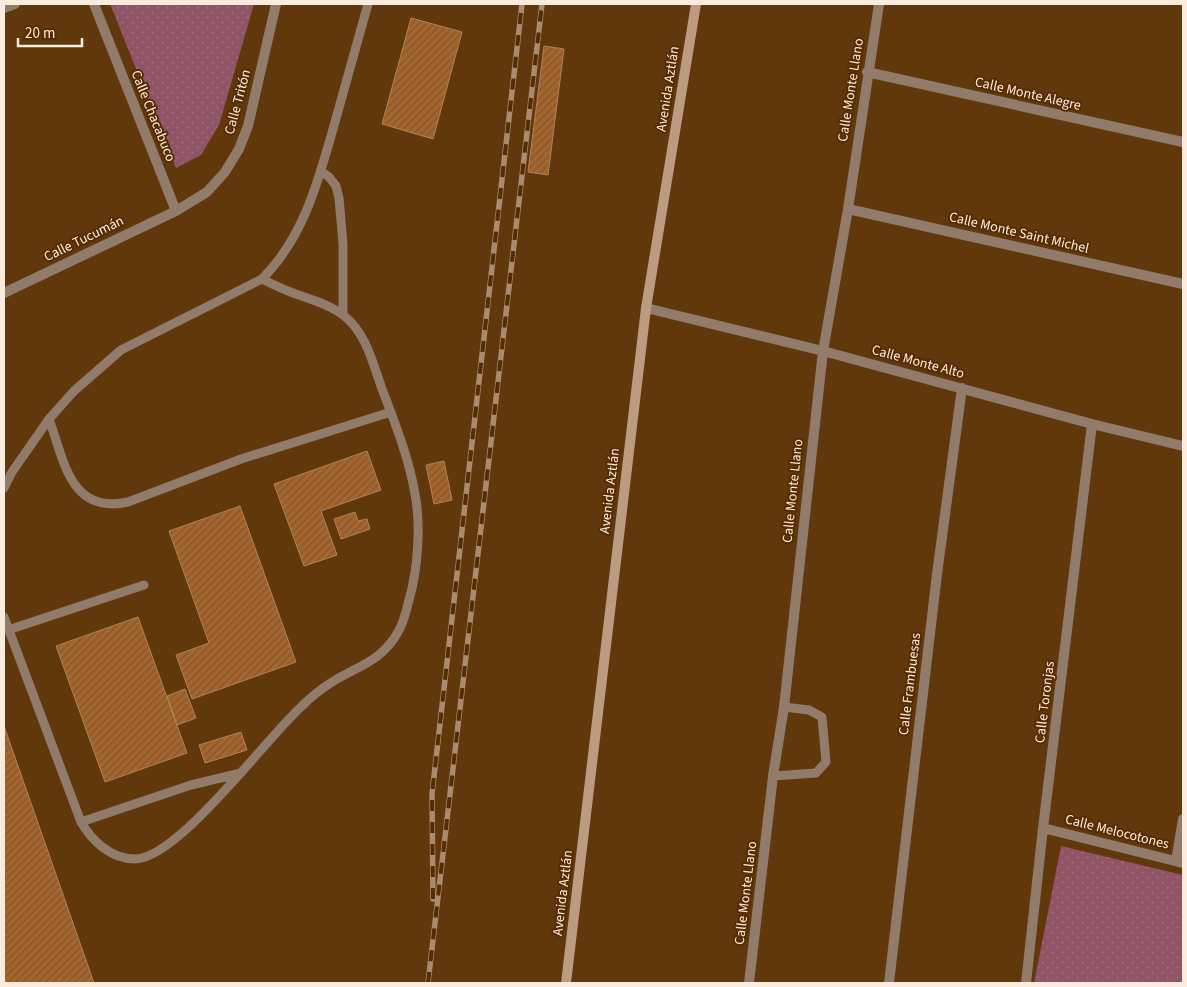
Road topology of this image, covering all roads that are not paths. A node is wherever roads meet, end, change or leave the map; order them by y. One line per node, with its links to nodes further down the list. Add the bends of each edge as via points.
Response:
1 (15, 4): 7 (street)
2 (94, 4): 12 (street, Calle Chacabuco)
3 (276, 4): 12 (street, Calle Tritón, via 248,126 239,149 207,192)
4 (368, 4): 10 (lane)
5 (696, 4): 16 (main road, Avenida Aztlán)
6 (879, 4): 8 (street, Calle Monte Llano)
7 (4, 8)
8 (868, 72): 9 (street, Calle Monte Alegre); 11 (street, Calle Monte Llano)
9 (1183, 142)
10 (321, 171): 13 (lane, via 302,221 277,264); 17 (lane, via 336,186 340,198)
11 (848, 209): 14 (street, Calle Monte Saint Michel); 18 (street, Calle Monte Llano)
12 (176, 211): 15 (street, Calle Tucumán)
13 (262, 279): 17 (lane); 21 (lane, via 121,350 74,391)
14 (1183, 284)
15 (4, 293)
16 (646, 308): 18 (street, Calle Monte Alto); 35 (main road, Avenida Aztlán)
17 (343, 315): 20 (lane, via 360,333)
18 (823, 351): 19 (street, Calle Monte Alto); 28 (street, Calle Monte Llano)
19 (962, 388): 22 (street, Calle Monte Alto); 37 (street, Calle Frambuesas)
20 (391, 412): 21 (lane, via 241,458 114,505 100,504 79,492 70,479); 29 (lane, via 416,495 417,564 403,623 386,650 314,695)
21 (49, 419): 24 (lane)
22 (1092, 424): 23 (street, Calle Monte Alto); 33 (street, Calle Toronjas)
23 (1183, 446)
24 (4, 488)
25 (144, 585): 27 (lane)
26 (4, 618): 27 (lane)
27 (8, 630): 32 (lane)
28 (784, 707): 30 (street, Calle Monte Llano); 30 (lane, via 809,710 822,717 826,762 816,774)
29 (241, 773): 32 (lane, via 191,785); 32 (lane, via 182,834 165,847 142,857 135,859 117,855 98,845)
30 (774, 776): 36 (street, Calle Monte Llano)
31 (1183, 819): 34 (street)
32 (81, 822)
33 (1043, 828): 34 (street, Calle Melocotones); 38 (street, Calle Toronjas)
34 (1180, 862)
35 (566, 983)
36 (749, 983)
37 (889, 983)
38 (1026, 983)

